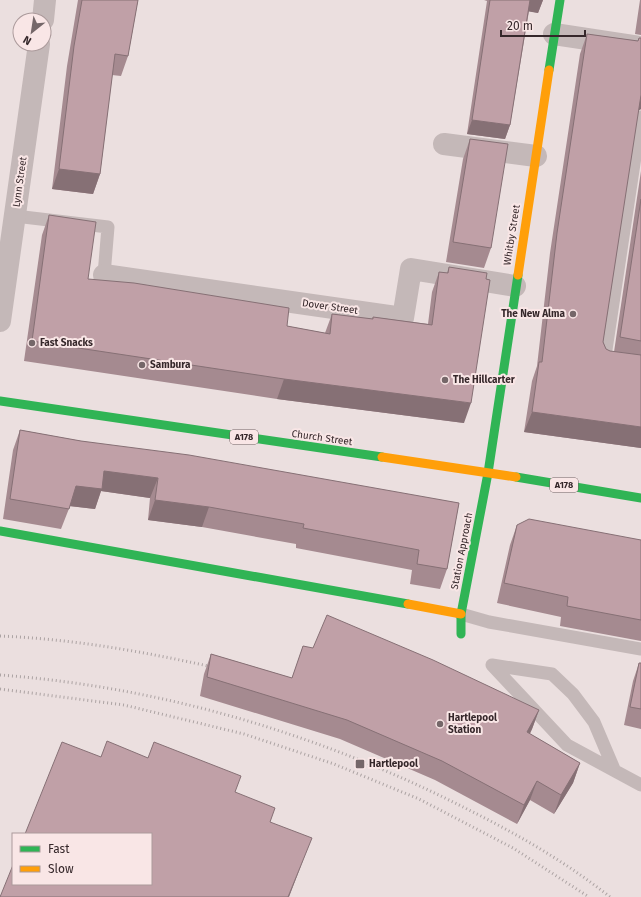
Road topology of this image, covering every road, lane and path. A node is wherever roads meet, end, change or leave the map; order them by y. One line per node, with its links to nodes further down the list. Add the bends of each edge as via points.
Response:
1 (45, 0): 3 (street)
2 (560, 0): 4 (street, Whitby Street)
3 (44, 12)
4 (554, 34): 5 (street); 9 (street, Whitby Street)
5 (641, 46)
6 (38, 52): 10 (street, Lynn Street)
7 (641, 117): 14 (lane, via 604,363)
8 (444, 144): 9 (street)
9 (536, 156): 12 (street, Whitby Street)
10 (11, 207): 11 (lane, via 108,227); 13 (street, Lynn Street)
11 (104, 275): 12 (street, Dover Street, via 403,318 411,269)
12 (515, 286): 16 (street, Whitby Street)
13 (0, 321)
14 (641, 369)
15 (0, 401): 16 (street, Church Street / A178)
16 (488, 473): 17 (street, Church Street / A178); 19 (street, Station Approach)
17 (641, 498)
18 (0, 531): 19 (street)
19 (461, 614): 20 (street, Station Approach); 21 (lane, via 489,622)
20 (461, 634)
21 (641, 649)
22 (614, 769): 22 (lane, via 594,722 573,694 552,674 492,665 567,745); 23 (lane)
23 (641, 785)

